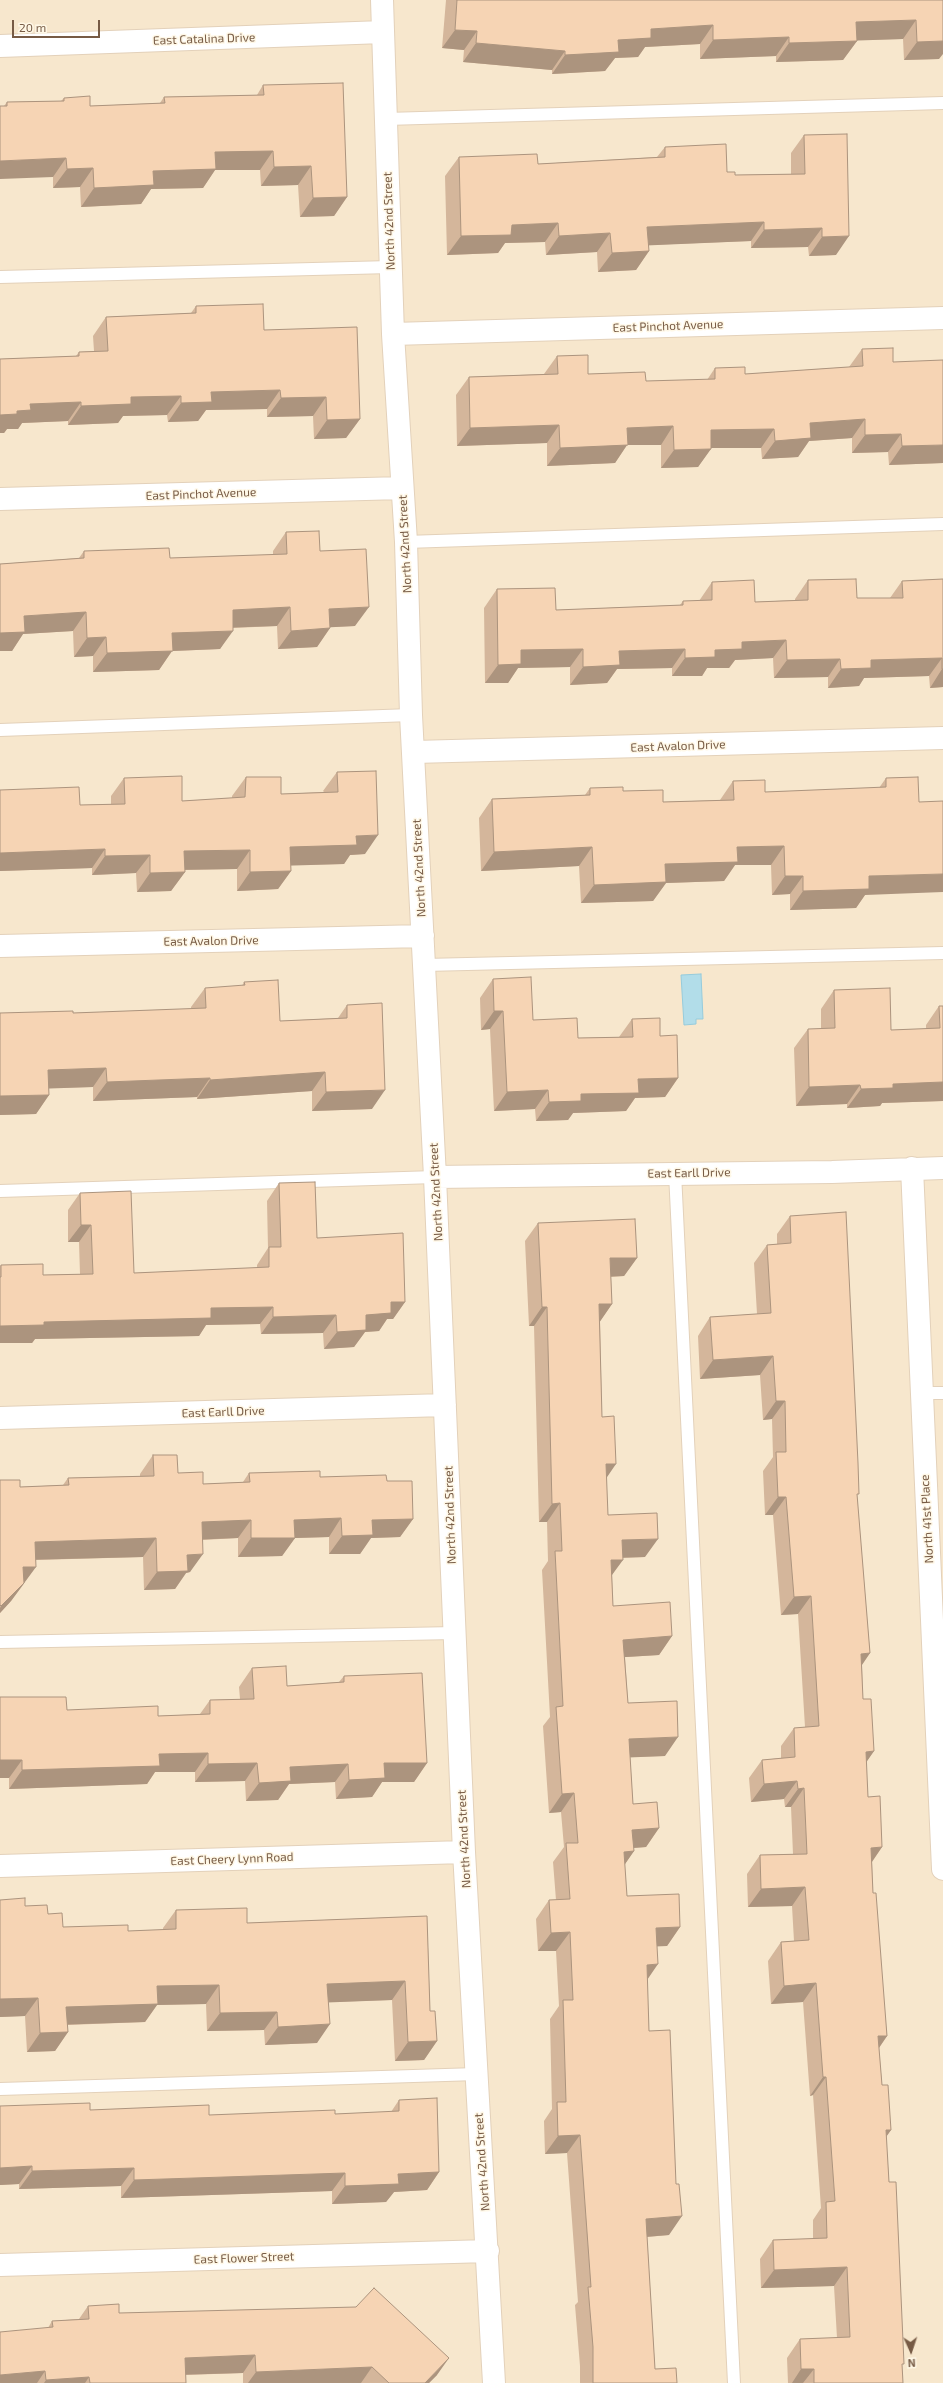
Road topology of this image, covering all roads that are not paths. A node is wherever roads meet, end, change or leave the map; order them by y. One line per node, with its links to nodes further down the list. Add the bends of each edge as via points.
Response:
1 (382, 0): 2 (street, North 42nd Street)
2 (383, 32): 3 (street, East Catalina Drive); 5 (street, North 42nd Street)
3 (0, 46)
4 (943, 103): 5 (lane)
5 (386, 119): 6 (street, North 42nd Street)
6 (391, 267): 7 (lane); 9 (street, North 42nd Street)
7 (0, 277)
8 (943, 318): 9 (street, East Pinchot Avenue)
9 (392, 334): 10 (street, North 42nd Street)
10 (402, 488): 11 (street, East Pinchot Avenue); 13 (street, North 42nd Street)
11 (0, 499)
12 (943, 524): 13 (lane)
13 (406, 542): 14 (street, North 42nd Street)
14 (411, 715): 15 (lane); 17 (street, North 42nd Street)
15 (0, 730)
16 (943, 738): 17 (street, East Avalon Drive)
17 (414, 752): 18 (street, North 42nd Street)
18 (423, 936): 19 (street, East Avalon Drive); 21 (street, North 42nd Street)
19 (0, 946)
20 (943, 953): 21 (lane)
21 (424, 965): 25 (street, North 42nd Street)
22 (912, 1168): 23 (street, East Earll Drive); 24 (street, East Earll Drive); 27 (street, North 41st Place)
23 (943, 1168)
24 (675, 1173): 25 (street, East Earll Drive); 40 (lane)
25 (435, 1177): 26 (lane); 28 (street, North 42nd Street)
26 (0, 1191)
27 (932, 1393): 34 (street, North 41st Place)
28 (445, 1405): 29 (street, East Earll Drive); 30 (street, North 42nd Street)
29 (0, 1418)
30 (455, 1633): 31 (lane); 32 (street, North 42nd Street)
31 (0, 1642)
32 (464, 1852): 33 (street, East Cheery Lynn Road); 35 (street, North 42nd Street)
33 (0, 1866)
34 (943, 1869)
35 (477, 2074): 36 (lane); 37 (street, North 42nd Street)
36 (0, 2089)
37 (488, 2251): 38 (street, East Flower Street); 39 (street, North 42nd Street)
38 (0, 2265)
39 (494, 2383)
40 (734, 2383)

